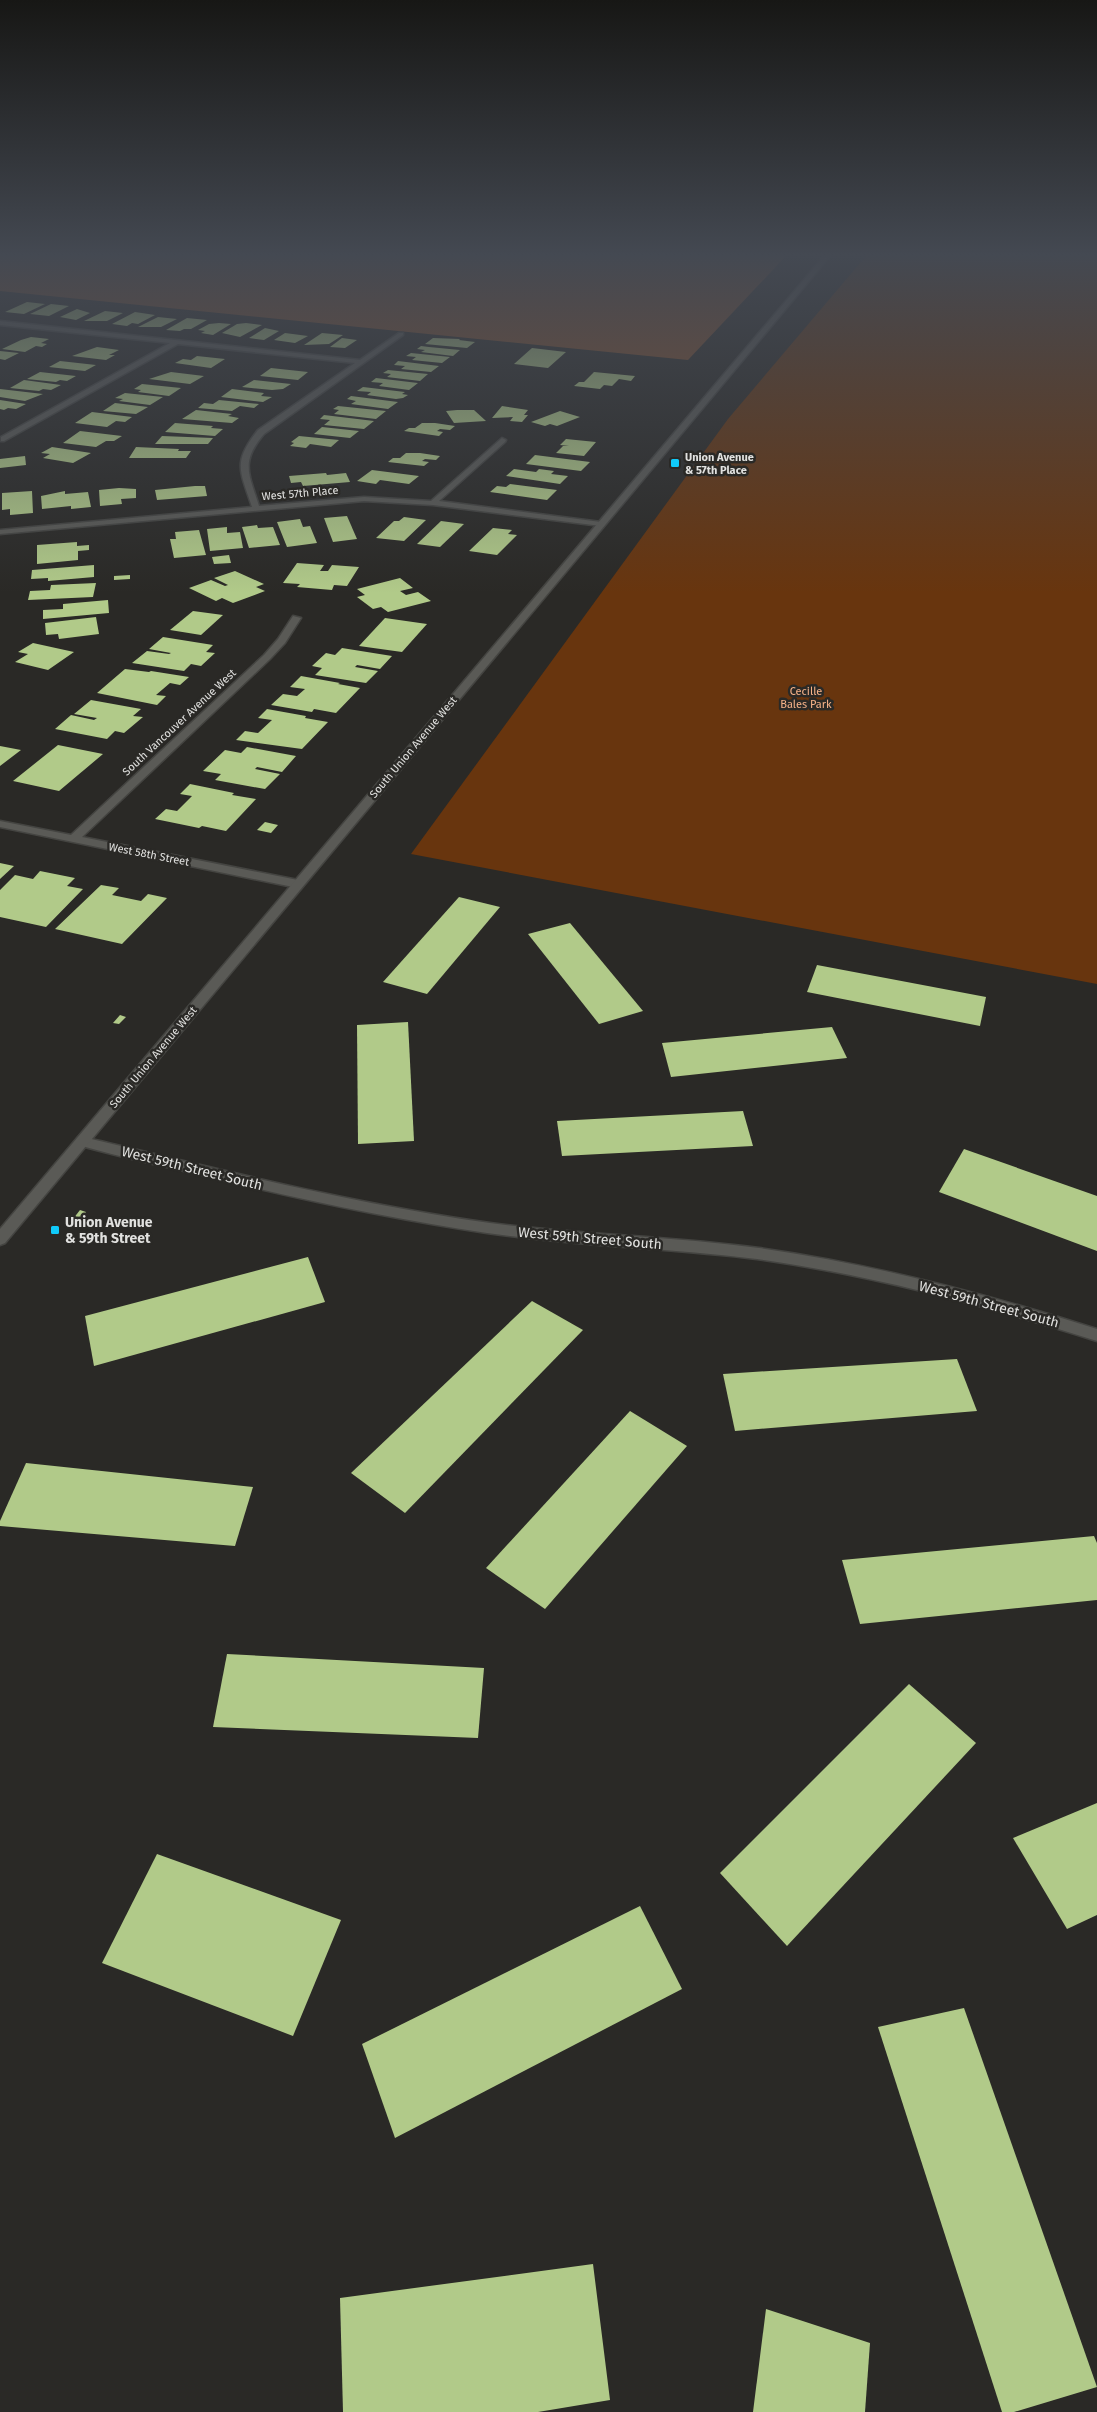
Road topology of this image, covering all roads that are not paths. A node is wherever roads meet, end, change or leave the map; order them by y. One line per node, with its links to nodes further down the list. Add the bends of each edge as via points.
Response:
1 (129, 369): 4 (street)
2 (352, 369): 7 (street, via 261,432 250,445 243,459 244,475)
3 (732, 369): 8 (street, South Union Avenue West)
4 (4, 439)
5 (502, 440): 6 (street)
6 (433, 503): 7 (street, West 57th Place, via 364,499); 8 (street, West 57th Place)
7 (256, 508): 9 (street, West 57th Place)
8 (601, 524): 13 (street, South Union Avenue West)
9 (0, 532)
10 (296, 618): 12 (street, South Vancouver Avenue West, via 267,657)
11 (0, 824): 12 (street, West 58th Street)
12 (73, 839): 13 (street, West 58th Street)
13 (298, 884): 14 (street, South Union Avenue West)
14 (83, 1142): 15 (street, South Union Avenue West); 16 (street, West 59th Street South, via 371,1210 492,1228 756,1254 850,1270 950,1292)
15 (0, 1239)
16 (1097, 1335)

